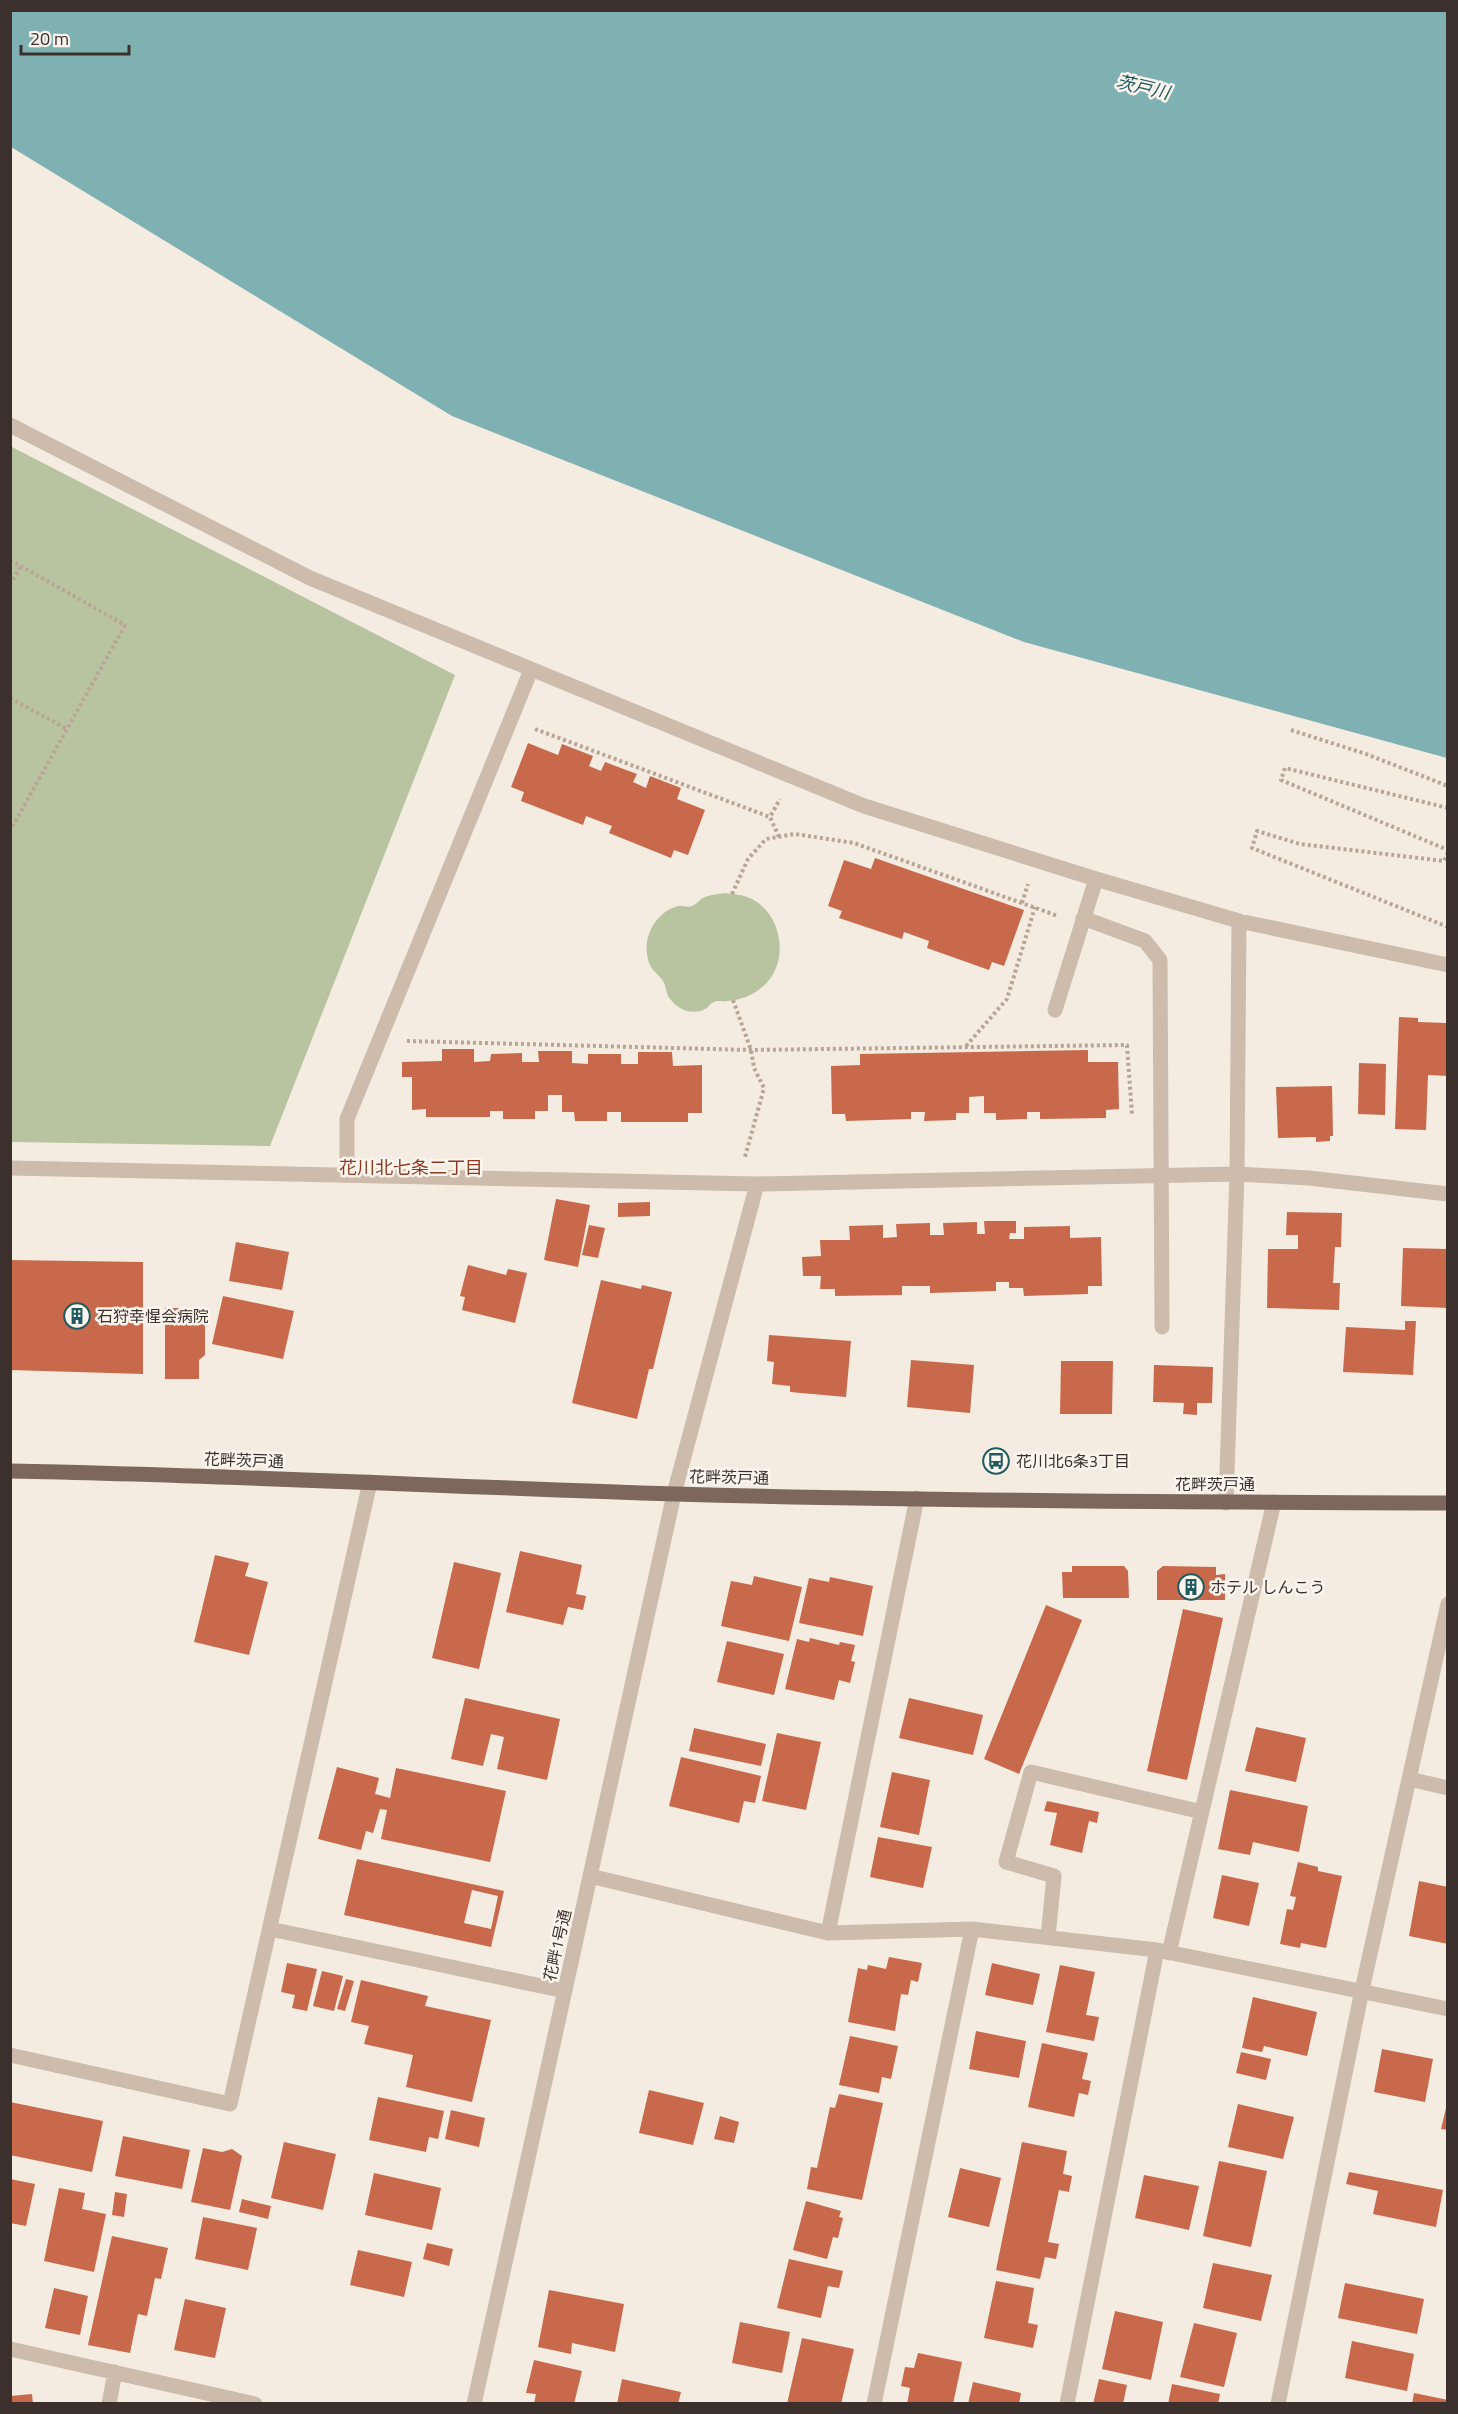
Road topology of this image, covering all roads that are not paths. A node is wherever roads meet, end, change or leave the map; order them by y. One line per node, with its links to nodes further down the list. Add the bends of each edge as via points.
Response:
1 (10, 424): 2 (street, via 310,578)
2 (531, 670): 3 (street, via 864,806); 10 (street, via 347,1119)
3 (1096, 879): 4 (street); 5 (street)
4 (1083, 918): 7 (street); 11 (street, via 1145,941 1160,960)
5 (1239, 921): 6 (street); 9 (street)
6 (1448, 965)
7 (1054, 1010)
8 (10, 1168): 10 (street)
9 (1237, 1174): 11 (street); 13 (street); 19 (street)
10 (347, 1175): 12 (street)
11 (1161, 1175): 12 (street); 14 (street)
12 (757, 1184): 17 (street, 花畔1号通)
13 (1448, 1194)
14 (1162, 1327)
15 (10, 1471): 16 (main road, 花畔茨戸通)
16 (370, 1482): 17 (main road, 花畔茨戸通); 27 (street)
17 (674, 1494): 18 (main road, 花畔茨戸通); 26 (street, 花畔1号通)
18 (917, 1498): 19 (main road, 花畔茨戸通); 29 (street)
19 (1226, 1503): 20 (main road, 花畔茨戸通)
20 (1274, 1503): 21 (main road, 花畔茨戸通); 25 (street)
21 (1448, 1503)
22 (1448, 1604): 23 (street)
23 (1409, 1779): 24 (street); 32 (street)
24 (1448, 1788)
25 (1202, 1812): 30 (street, via 1031,1772 1006,1862 1054,1876); 31 (street)
26 (590, 1876): 29 (street); 33 (street, 花畔1号通)
27 (270, 1929): 33 (street); 35 (street, via 230,2104)
28 (972, 1929): 29 (street); 30 (street); 41 (street)
29 (828, 1933)
30 (1047, 1938): 31 (street)
31 (1163, 1951): 32 (street); 42 (street)
32 (1362, 1990): 34 (street); 43 (street)
33 (565, 1991): 40 (street, 花畔1号通)
34 (1448, 2009)
35 (10, 2055)
36 (10, 2349): 37 (street)
37 (115, 2372): 38 (street); 39 (street)
38 (108, 2403)
39 (255, 2403)
40 (474, 2403)
41 (874, 2403)
42 (1067, 2403)
43 (1278, 2403)

